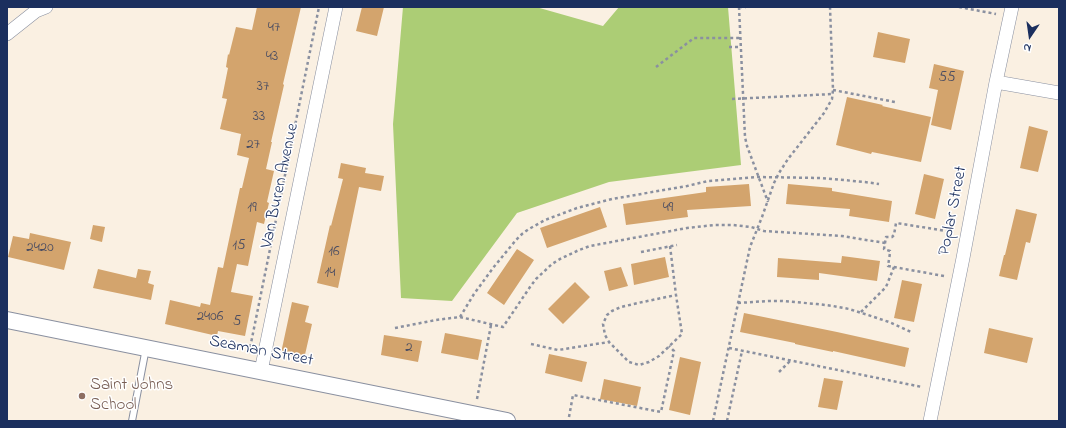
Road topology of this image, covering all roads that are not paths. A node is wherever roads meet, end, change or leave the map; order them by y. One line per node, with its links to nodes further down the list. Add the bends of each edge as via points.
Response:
1 (46, 7): 4 (street, via 36,11)
2 (336, 7): 9 (street, Van Buren Avenue)
3 (1012, 7): 5 (street, Poplar Street)
4 (7, 34)
5 (996, 82): 6 (street); 12 (street, Poplar Street)
6 (1059, 93)
7 (7, 320): 8 (street, Seaman Street)
8 (146, 348): 9 (street, Seaman Street); 10 (lane)
9 (261, 372): 11 (street, Seaman Street)
10 (132, 421)
11 (507, 421)
12 (930, 421)

